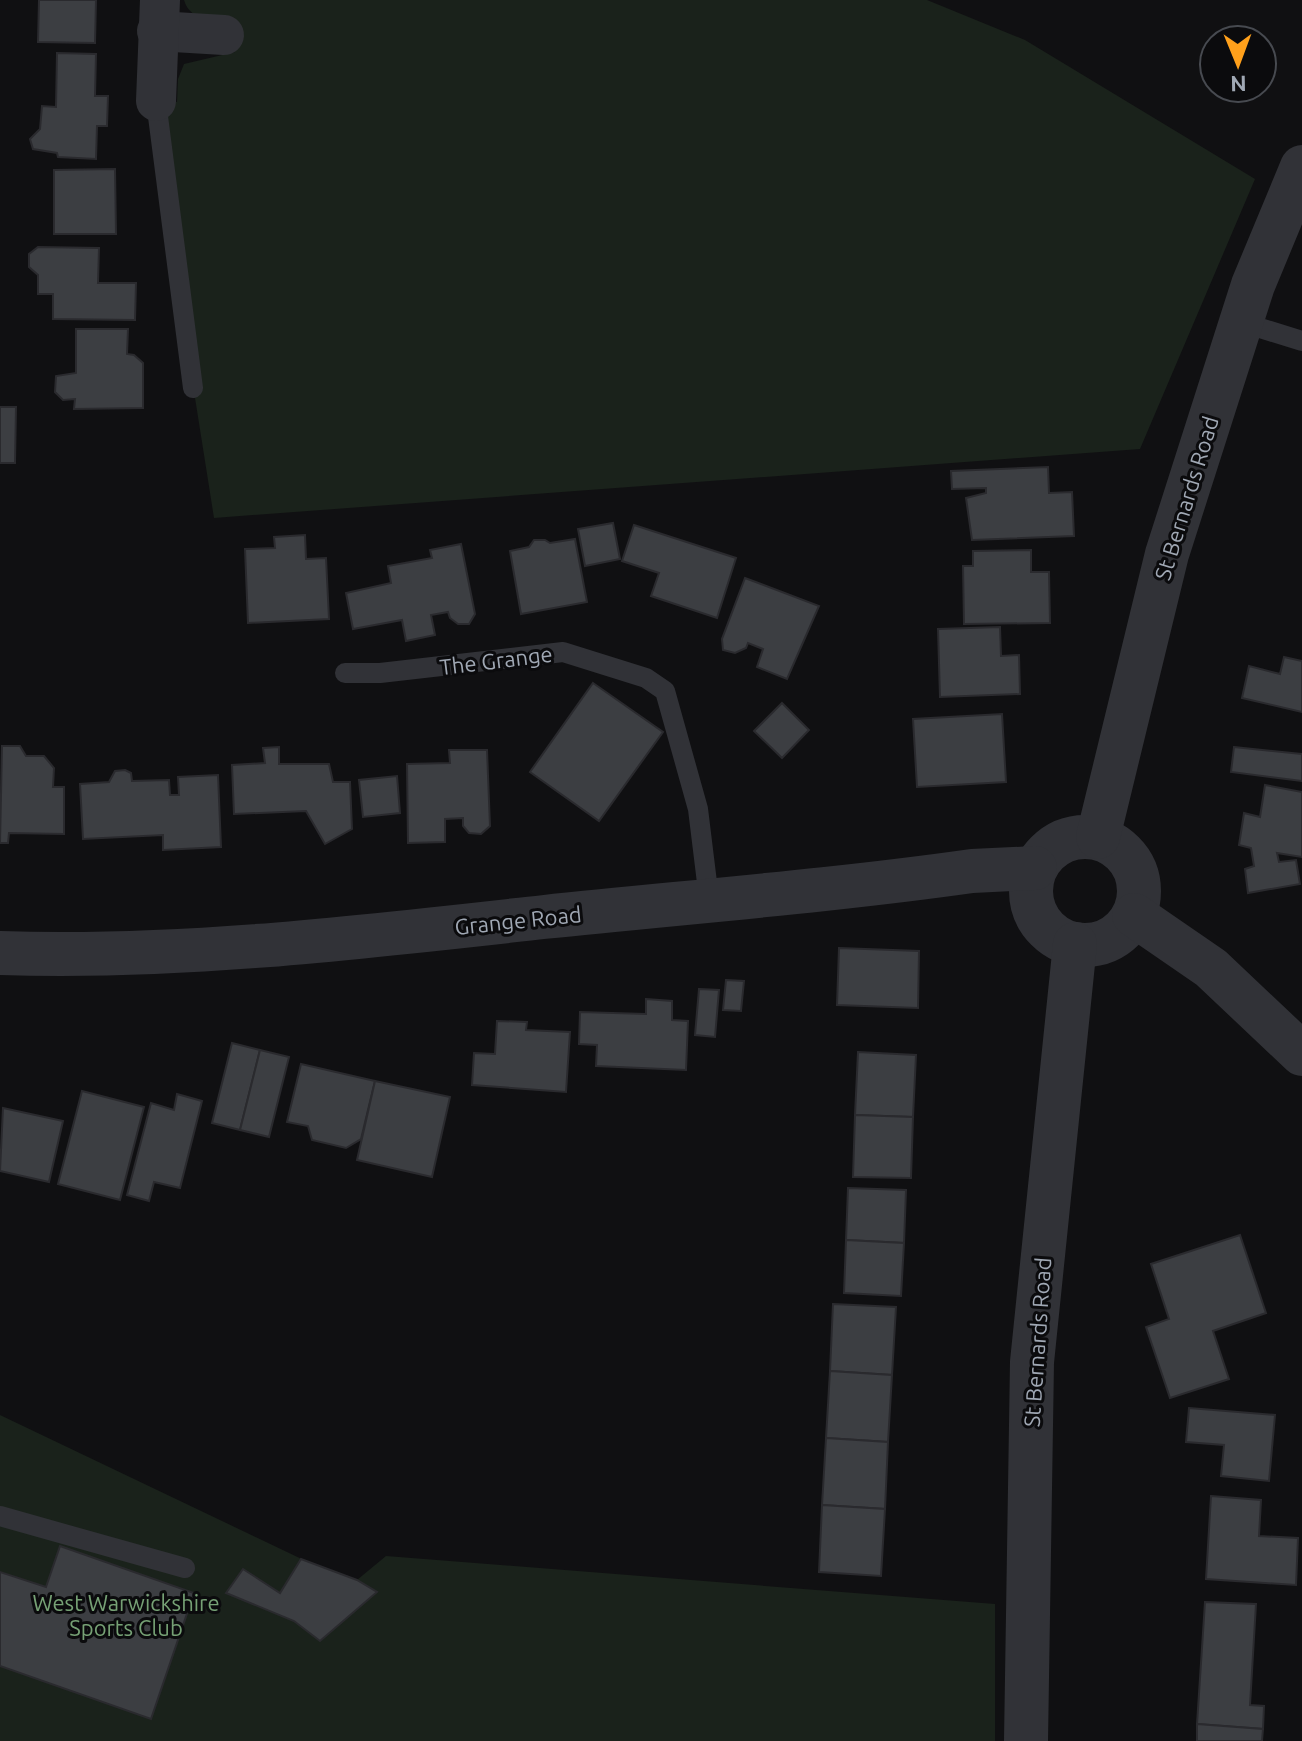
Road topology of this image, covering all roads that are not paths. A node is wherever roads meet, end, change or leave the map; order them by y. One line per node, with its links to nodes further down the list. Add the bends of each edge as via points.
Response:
1 (159, 15): 2 (street); 3 (street)
2 (224, 35)
3 (156, 101): 7 (lane)
4 (1302, 167): 5 (street, St Bernards Road)
5 (1241, 322): 6 (lane); 9 (street, St Bernards Road, via 1167,554)
6 (1302, 341)
7 (193, 388)
8 (345, 673): 11 (lane, The Grange, via 563,652 646,678 665,691 698,809)
9 (1098, 837): 10 (street, via 1062,842); 12 (street, via 1116,845 1137,873 1140,892)
10 (1035, 868): 11 (street, Grange Road); 13 (street, via 1035,912 1057,938)
11 (709, 899): 14 (street, Grange Road, via 302,942 77,955)
12 (1134, 915): 13 (street, via 1111,939); 15 (street, via 1211,968)
13 (1075, 944): 18 (street, St Bernards Road, via 1032,1362)
14 (0, 953)
15 (1302, 1054)
16 (0, 1516): 17 (lane)
17 (185, 1568)
18 (1026, 1741)

